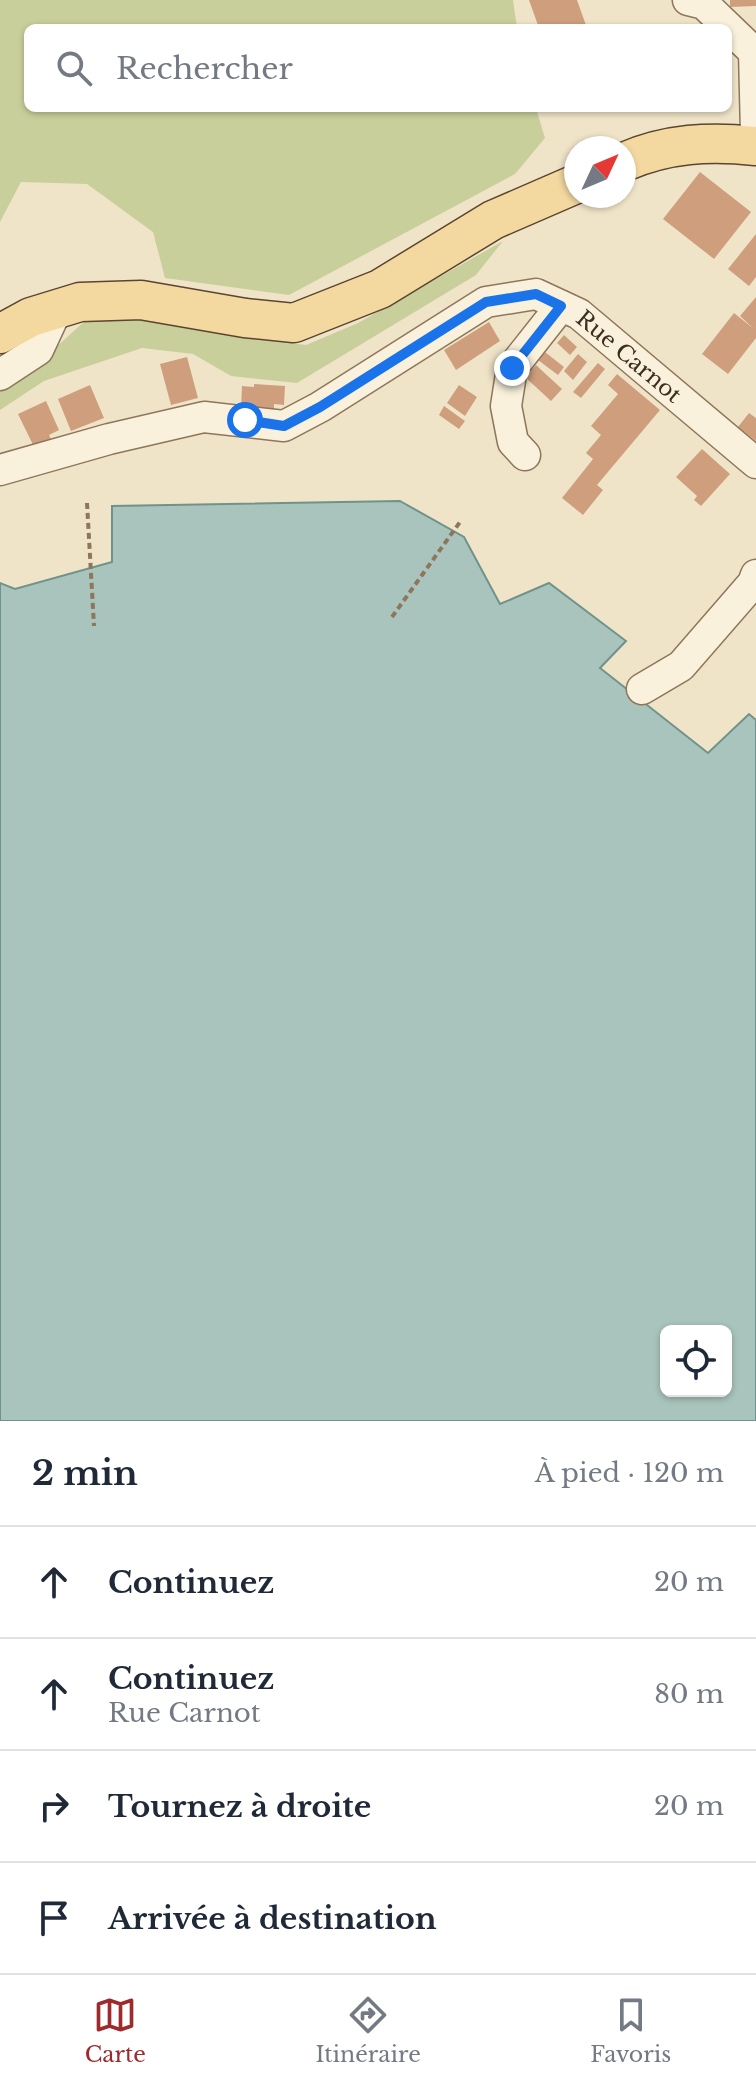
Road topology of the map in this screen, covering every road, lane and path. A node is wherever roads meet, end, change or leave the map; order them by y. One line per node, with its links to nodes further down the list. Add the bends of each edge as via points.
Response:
1 (688, 0): 2 (street, via 704,4)
2 (725, 24)
3 (732, 30): 4 (street)
4 (755, 52): 5 (street)
5 (756, 134)
6 (756, 146): 7 (main road, via 685,145)
7 (636, 157)
8 (564, 189): 10 (main road, via 493,220 380,289 294,323 141,300 80,302)
9 (561, 306): 13 (street, via 512,368 506,406 513,442); 14 (street, Rue Carnot, via 579,314); 15 (street, Rue Carnot, via 536,294 486,302 284,426 204,417)
10 (57, 309): 11 (main road); 12 (street, via 38,350)
11 (0, 334)
12 (0, 375)
13 (525, 455)
14 (756, 463)
15 (0, 470)
16 (87, 503): 20 (path)
17 (460, 522): 19 (path)
18 (756, 575): 21 (street, via 681,666)
19 (392, 617)
20 (94, 626)
21 (642, 689)

